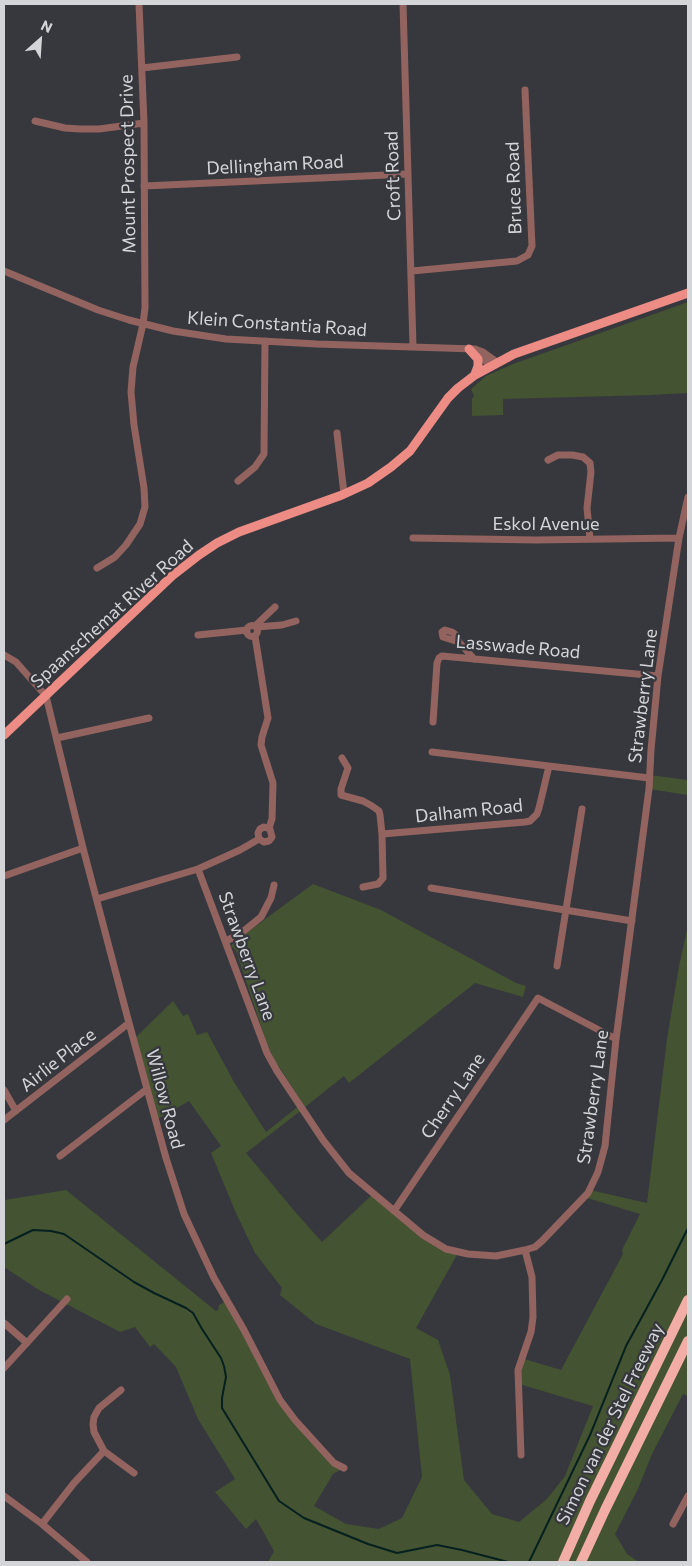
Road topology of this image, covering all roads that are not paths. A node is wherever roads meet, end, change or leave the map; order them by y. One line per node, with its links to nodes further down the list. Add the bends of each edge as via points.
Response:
1 (139, 4): 2 (street); 5 (street, Mount Prospect Drive)
2 (144, 4)
3 (404, 4): 9 (street, Croft Road)
4 (237, 57): 5 (street)
5 (142, 68): 8 (street, Mount Prospect Drive)
6 (525, 90): 12 (street, Bruce Road, via 532,246 528,255 517,261)
7 (35, 121): 8 (street, via 80,129)
8 (144, 123): 10 (street, Mount Prospect Drive)
9 (408, 174): 10 (street, Dellingham Road); 12 (street, Croft Road)
10 (144, 186): 14 (street, Mount Prospect Drive)
11 (4, 271): 14 (street, Klein Constantia Road, via 98,310)
12 (412, 271): 16 (street, Croft Road)
13 (688, 293): 18 (main road, Spaanschemat River Road)
14 (143, 324): 15 (street, Klein Constantia Road, via 210,337); 28 (street, Mount Prospect Drive, via 131,392 145,507 140,524 126,545)
15 (265, 341): 16 (street, Klein Constantia Road); 22 (street, via 264,454 255,467)
16 (413, 346): 17 (street, Klein Constantia Road)
17 (469, 349): 18 (street, Klein Constantia Road, via 483,352); 19 (main road, via 478,359)
18 (493, 364): 19 (main road, Spaanschemat River Road)
19 (474, 375): 23 (main road, Spaanschemat River Road, via 448,398 402,458 368,483)
20 (337, 433): 23 (street)
21 (548, 460): 27 (street, via 558,455 572,455 590,462)
22 (238, 481)
23 (344, 494): 39 (main road, Spaanschemat River Road, via 240,532 199,555 172,576)
24 (688, 496): 26 (street, Strawberry Lane)
25 (413, 538): 27 (street, Eskol Avenue)
26 (679, 538): 27 (street, Eskol Avenue); 38 (street, Strawberry Lane)
27 (590, 539)
28 (97, 568)
29 (275, 607): 31 (street)
30 (296, 621): 31 (street)
31 (256, 627): 32 (street, via 249,626); 34 (street, via 258,632)
32 (247, 630): 33 (street); 34 (street, via 249,636)
33 (198, 635)
34 (255, 636): 49 (street, via 268,718 262,745 274,783)
35 (459, 642): 37 (street)
36 (4, 655): 39 (street, via 16,662)
37 (474, 659): 38 (street, Lasswade Road); 41 (street, Lasswade Road, via 439,658)
38 (658, 676): 47 (street, Strawberry Lane)
39 (46, 696): 42 (main road, Spaanschemat River Road); 43 (street, Willow Road)
40 (149, 718): 43 (street)
41 (433, 722)
42 (4, 736)
43 (57, 738): 52 (street, Willow Road)
44 (432, 752): 46 (street)
45 (342, 758): 50 (street, via 348,768 341,794 363,801 379,811)
46 (548, 766): 47 (street); 50 (street, Dalham Road, via 539,808 530,821)
47 (649, 778): 60 (street, Strawberry Lane)
48 (582, 809): 59 (street)
49 (270, 827): 51 (street, via 258,831); 51 (street, via 271,839 264,842)
50 (382, 834): 56 (street, via 383,878 378,884)
51 (259, 839): 53 (street)
52 (83, 848): 54 (street); 58 (street, Willow Road)
53 (198, 869): 58 (street); 61 (street, Strawberry Lane)
54 (4, 876)
55 (274, 885): 61 (street, via 261,918)
56 (363, 887)
57 (431, 888): 59 (street)
58 (96, 899): 63 (street, Willow Road)
59 (565, 910): 60 (street); 62 (street)
60 (632, 921): 64 (street, Strawberry Lane)
61 (226, 941): 70 (street, Strawberry Lane, via 262,1041 277,1071 338,1160)
62 (557, 966)
63 (129, 1023): 65 (street, Willow Road); 67 (street, Airlie Place)
64 (616, 1039): 70 (street, Cherry Lane, via 538,998); 71 (street, Strawberry Lane, via 604,1146 593,1184 542,1241)
65 (147, 1089): 69 (street); 81 (street, Willow Road, via 176,1192 214,1278 280,1400 334,1463)
66 (4, 1090): 67 (street)
67 (16, 1111): 68 (street, Airlie Place)
68 (4, 1120)
69 (60, 1156)
70 (394, 1211): 71 (street, Strawberry Lane, via 436,1244 458,1252 496,1256)
71 (525, 1250): 80 (street, via 532,1276 533,1317 518,1370)
72 (67, 1299): 76 (street)
73 (688, 1300): 88 (highway, Simon van der Stel Freeway)
74 (4, 1323): 76 (street)
75 (688, 1341): 89 (highway, Simon van der Stel Freeway)
76 (27, 1343): 77 (street)
77 (4, 1368)
78 (121, 1390): 79 (street, via 99,1408 93,1420 94,1432)
79 (104, 1451): 82 (street); 85 (street)
80 (521, 1455)
81 (344, 1468)
82 (134, 1473)
83 (4, 1496): 85 (street)
84 (688, 1496): 86 (street)
85 (42, 1524): 87 (street)
86 (674, 1524)
87 (87, 1562)
88 (563, 1562)
89 (581, 1562)

